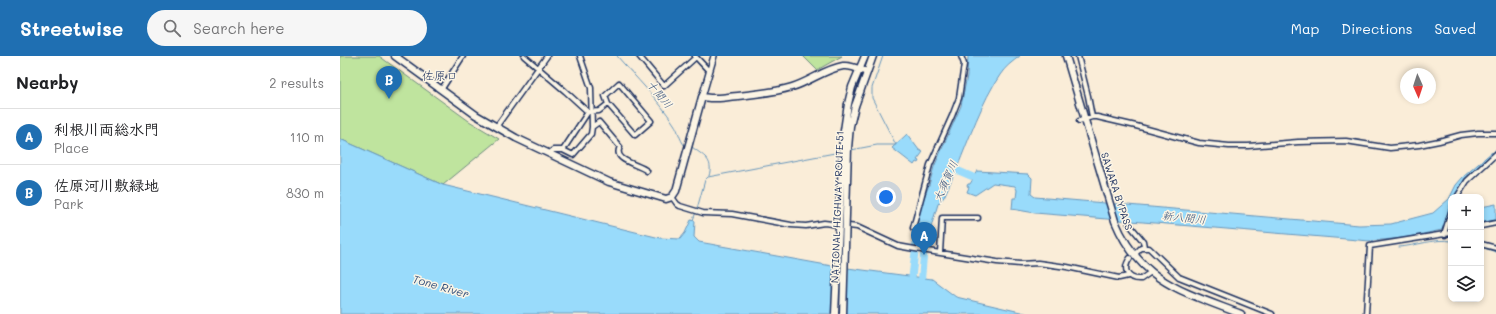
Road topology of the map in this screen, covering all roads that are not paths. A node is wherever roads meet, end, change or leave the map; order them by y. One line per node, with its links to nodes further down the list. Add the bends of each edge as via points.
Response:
1 (395, 56): 18 (main road)
2 (463, 56): 18 (street)
3 (524, 56): 14 (street)
4 (547, 56): 14 (street)
5 (580, 56): 22 (street, via 591,88)
6 (639, 56): 7 (street, via 664,86)
7 (695, 56): 16 (street)
8 (714, 56): 16 (street)
9 (865, 56): 15 (main road, NATIONAL HIGHWAY ROUTE 51)
10 (873, 56): 17 (main road, NATIONAL HIGHWAY ROUTE 51)
11 (961, 56): 39 (street, via 964,64 959,98 930,165)
12 (1066, 56): 24 (main road, SAWARA BYPASS)
13 (1078, 56): 23 (street)
14 (539, 69): 22 (street); 26 (street)
15 (859, 69): 17 (main road); 19 (main road, via 850,66 838,67 805,83 781,90 719,98); 21 (main road, NATIONAL HIGHWAY ROUTE 51, via 852,87)
16 (709, 71): 19 (street)
17 (867, 72): 21 (main road, NATIONAL HIGHWAY ROUTE 51)
18 (441, 90): 26 (main road)
19 (702, 97): 33 (main road, via 679,184)
20 (608, 104): 20 (street, via 635,135 651,121 619,83 605,96); 22 (street, via 599,111)
21 (851, 105): 50 (main road, NATIONAL HIGHWAY ROUTE 51, bridge, via 843,137); 51 (main road, NATIONAL HIGHWAY ROUTE 51, bridge)
22 (590, 112): 25 (street); 28 (street)
23 (1092, 117): 24 (street); 27 (street, via 1199,143 1229,146 1346,142 1380,148 1406,148 1461,134)
24 (1082, 120): 48 (main road, SAWARA BYPASS, via 1114,221 1126,244)
25 (592, 126): 28 (street, via 591,134 573,155); 31 (street, via 599,122 620,147 618,154)
26 (496, 127): 29 (main road)
27 (1496, 134)
28 (563, 150): 29 (street, via 553,150)
29 (549, 154): 33 (main road, via 610,182 663,199)
30 (1496, 154): 32 (street, via 1467,181)
31 (647, 171)
32 (1459, 194)
33 (672, 196): 46 (street, via 683,208 703,213 732,214 791,225 824,223 859,228 898,246)
34 (978, 218): 46 (street, via 942,218)
35 (1448, 222): 40 (street)
36 (1496, 223): 38 (street)
37 (1129, 224): 43 (street)
38 (1484, 225)
39 (913, 228)
40 (1445, 233): 41 (street); 54 (street, via 1370,246)
41 (1448, 234)
42 (1484, 245): 44 (street)
43 (1144, 247): 45 (street); 53 (street, via 1149,248 1179,277)
44 (1496, 248)
45 (1137, 252)
46 (940, 253): 49 (street, via 997,262 1067,267 1119,278)
47 (1130, 258): 49 (street, via 1126,268)
48 (1151, 272): 49 (street, via 1141,279); 52 (main road, SAWARA BYPASS, via 1178,290)
49 (1128, 276)
50 (836, 314)
51 (843, 314)
52 (1241, 314)
53 (1272, 314)
54 (1366, 314)

